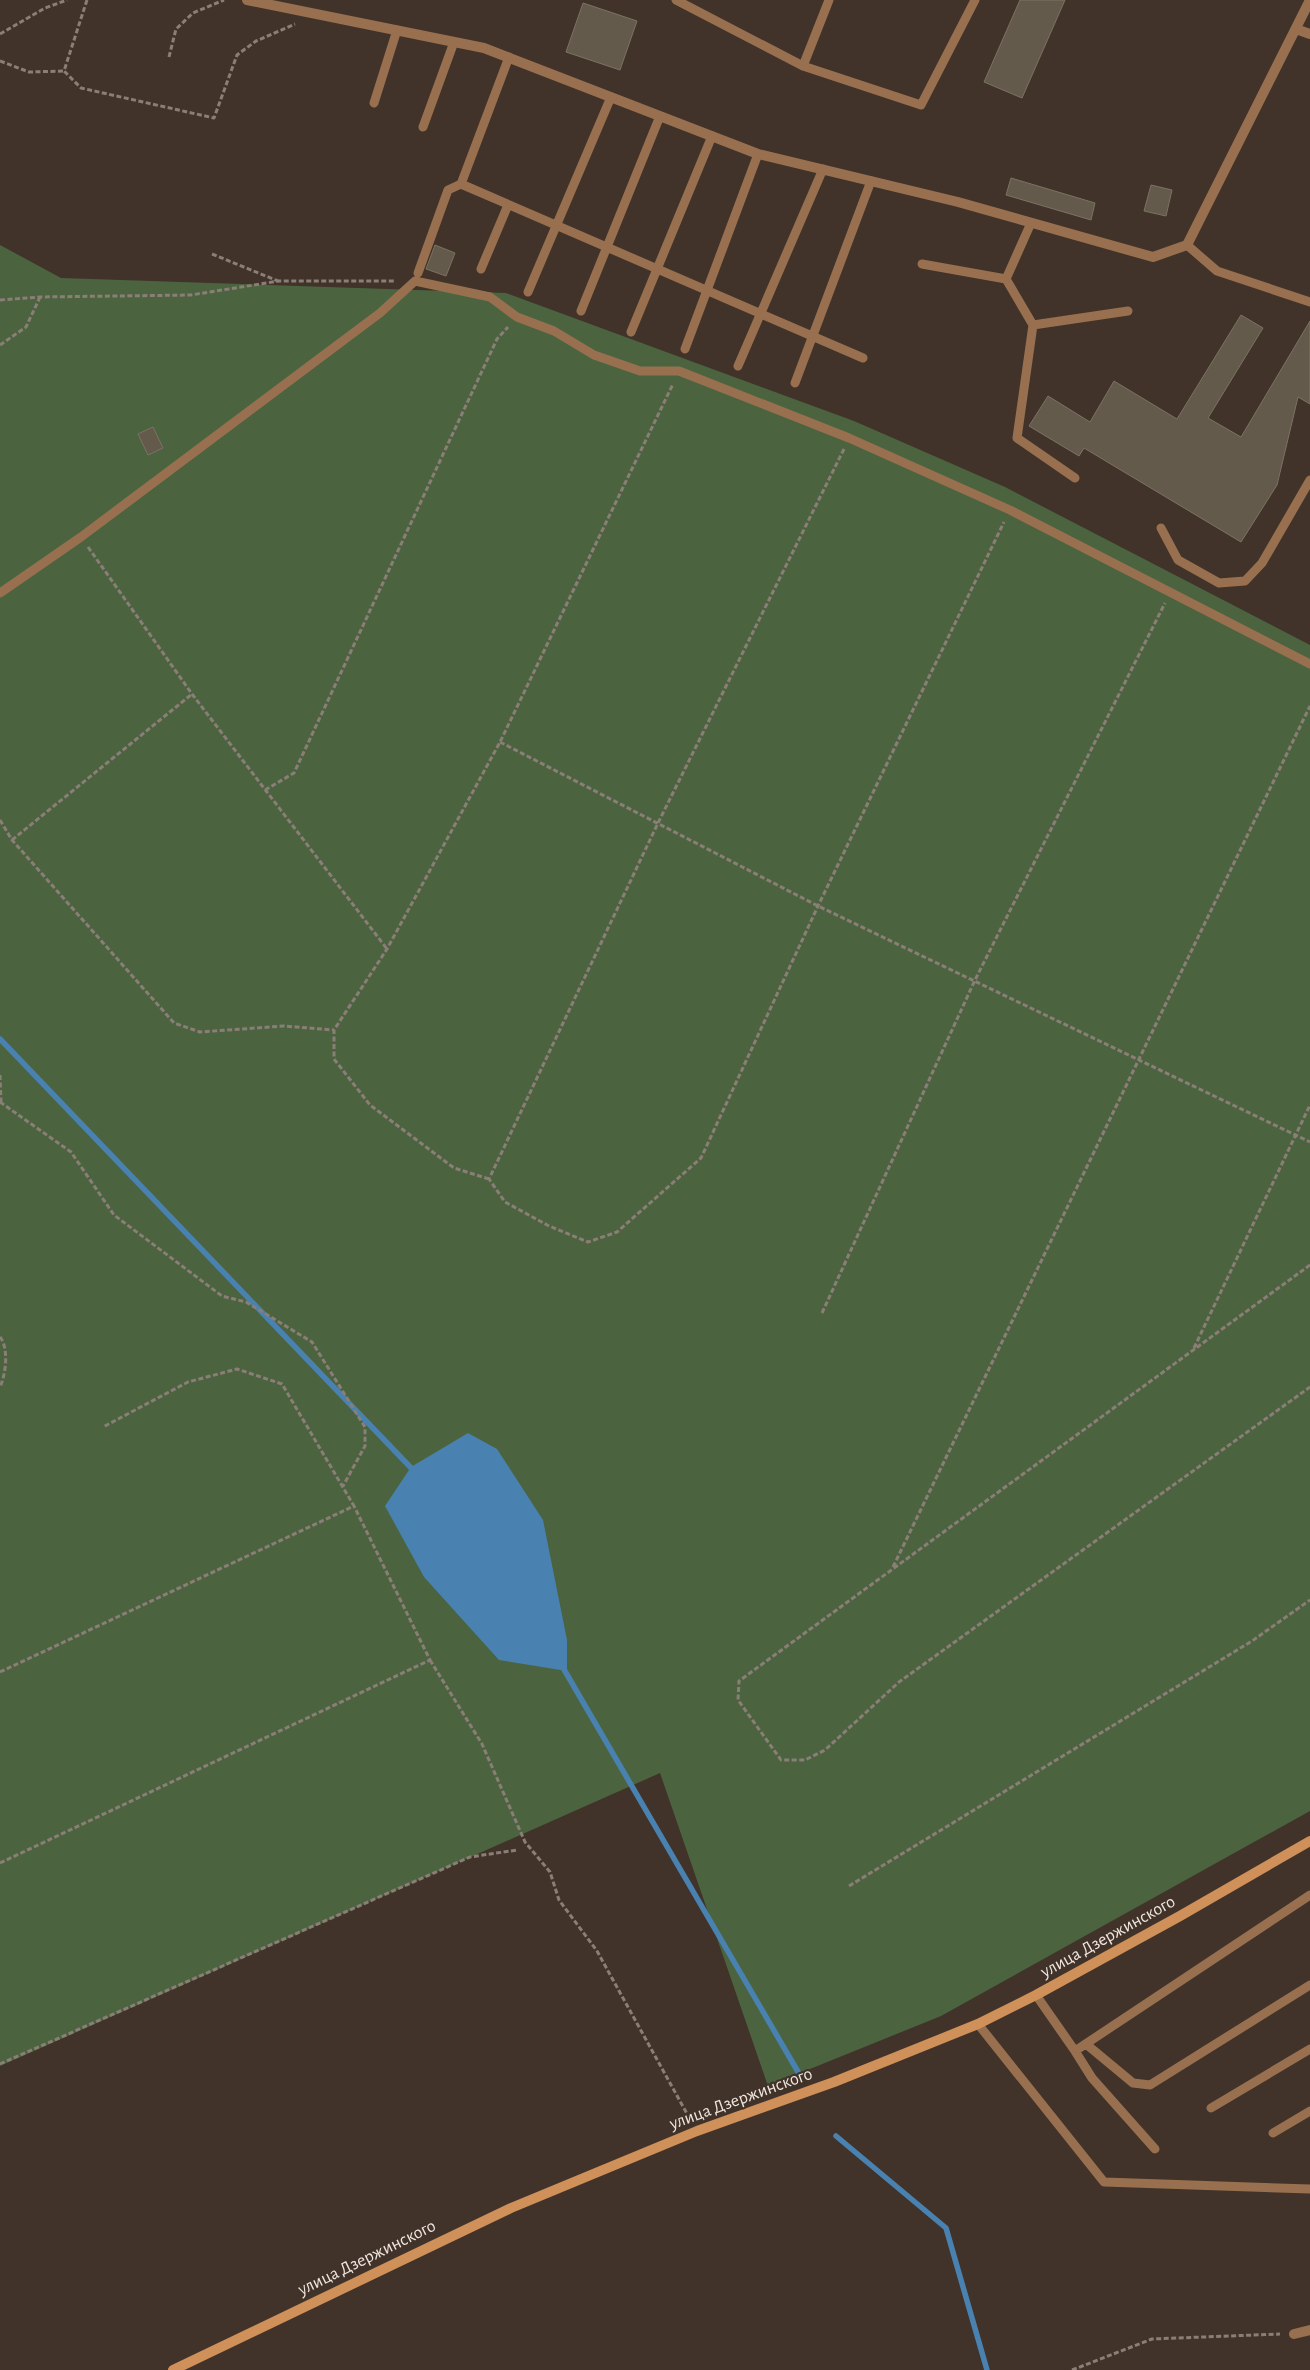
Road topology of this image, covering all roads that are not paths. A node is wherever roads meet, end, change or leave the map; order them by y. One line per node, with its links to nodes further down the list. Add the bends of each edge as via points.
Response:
1 (248, 0): 7 (street)
2 (676, 0): 11 (lane)
3 (829, 0): 11 (lane)
4 (974, 0): 11 (lane, via 921,105)
5 (1310, 0): 6 (street)
6 (1296, 29): 8 (street); 24 (street)
7 (397, 30): 9 (street); 13 (lane)
8 (1310, 34)
9 (454, 42): 10 (street); 15 (lane)
10 (509, 57): 12 (street); 20 (lane)
11 (803, 66)
12 (611, 97): 14 (street); 23 (lane)
13 (374, 103)
14 (660, 116): 16 (street); 25 (lane)
15 (424, 127)
16 (712, 136): 17 (street); 28 (lane)
17 (758, 154): 18 (street); 31 (lane)
18 (822, 169): 19 (street); 36 (lane)
19 (871, 181): 22 (street); 39 (lane)
20 (461, 184): 21 (lane); 29 (lane, via 448,190)
21 (508, 205): 23 (lane); 27 (lane)
22 (1031, 223): 24 (street, via 1153,257); 30 (lane)
23 (556, 225): 25 (lane); 32 (lane)
24 (1187, 245): 33 (lane, via 1217,271)
25 (607, 247): 28 (lane); 34 (lane)
26 (922, 264): 30 (lane)
27 (481, 269)
28 (657, 269): 31 (lane); 38 (lane)
29 (416, 277): 47 (lane, via 380,313 81,537); 48 (lane, via 490,297 517,317 554,331 594,355 640,371 679,371 849,438 1010,510)
30 (1006, 278): 37 (lane)
31 (707, 291): 36 (lane); 40 (lane)
32 (528, 292)
33 (1310, 302)
34 (581, 311)
35 (1128, 311): 37 (lane)
36 (760, 314): 39 (lane); 42 (lane)
37 (1033, 326): 44 (lane, via 1017,438)
38 (631, 332)
39 (812, 336): 41 (lane); 43 (lane)
40 (685, 349)
41 (863, 358)
42 (738, 366)
43 (795, 383)
44 (1076, 478)
45 (1310, 480): 46 (lane, via 1262,562 1244,581 1219,583 1178,560)
46 (1161, 528)
47 (0, 593)
48 (1310, 664)
49 (1310, 1841): 52 (street, улица Дзержинского)
50 (1310, 1895): 54 (lane)
51 (1310, 1985): 54 (lane, via 1150,2085 1133,2083)
52 (1036, 1995): 53 (street, улица Дзержинского); 56 (lane)
53 (978, 2024): 61 (lane, via 1104,2182); 64 (street, улица Дзержинского, via 834,2082 697,2131 511,2208)
54 (1086, 2044): 56 (lane)
55 (1310, 2049): 57 (lane)
56 (1075, 2052): 60 (lane, via 1092,2078)
57 (1211, 2108)
58 (1310, 2111): 59 (lane)
59 (1273, 2133)
60 (1155, 2149)
61 (1310, 2189)
62 (1310, 2330): 63 (street)
63 (1294, 2334)
64 (174, 2370)

